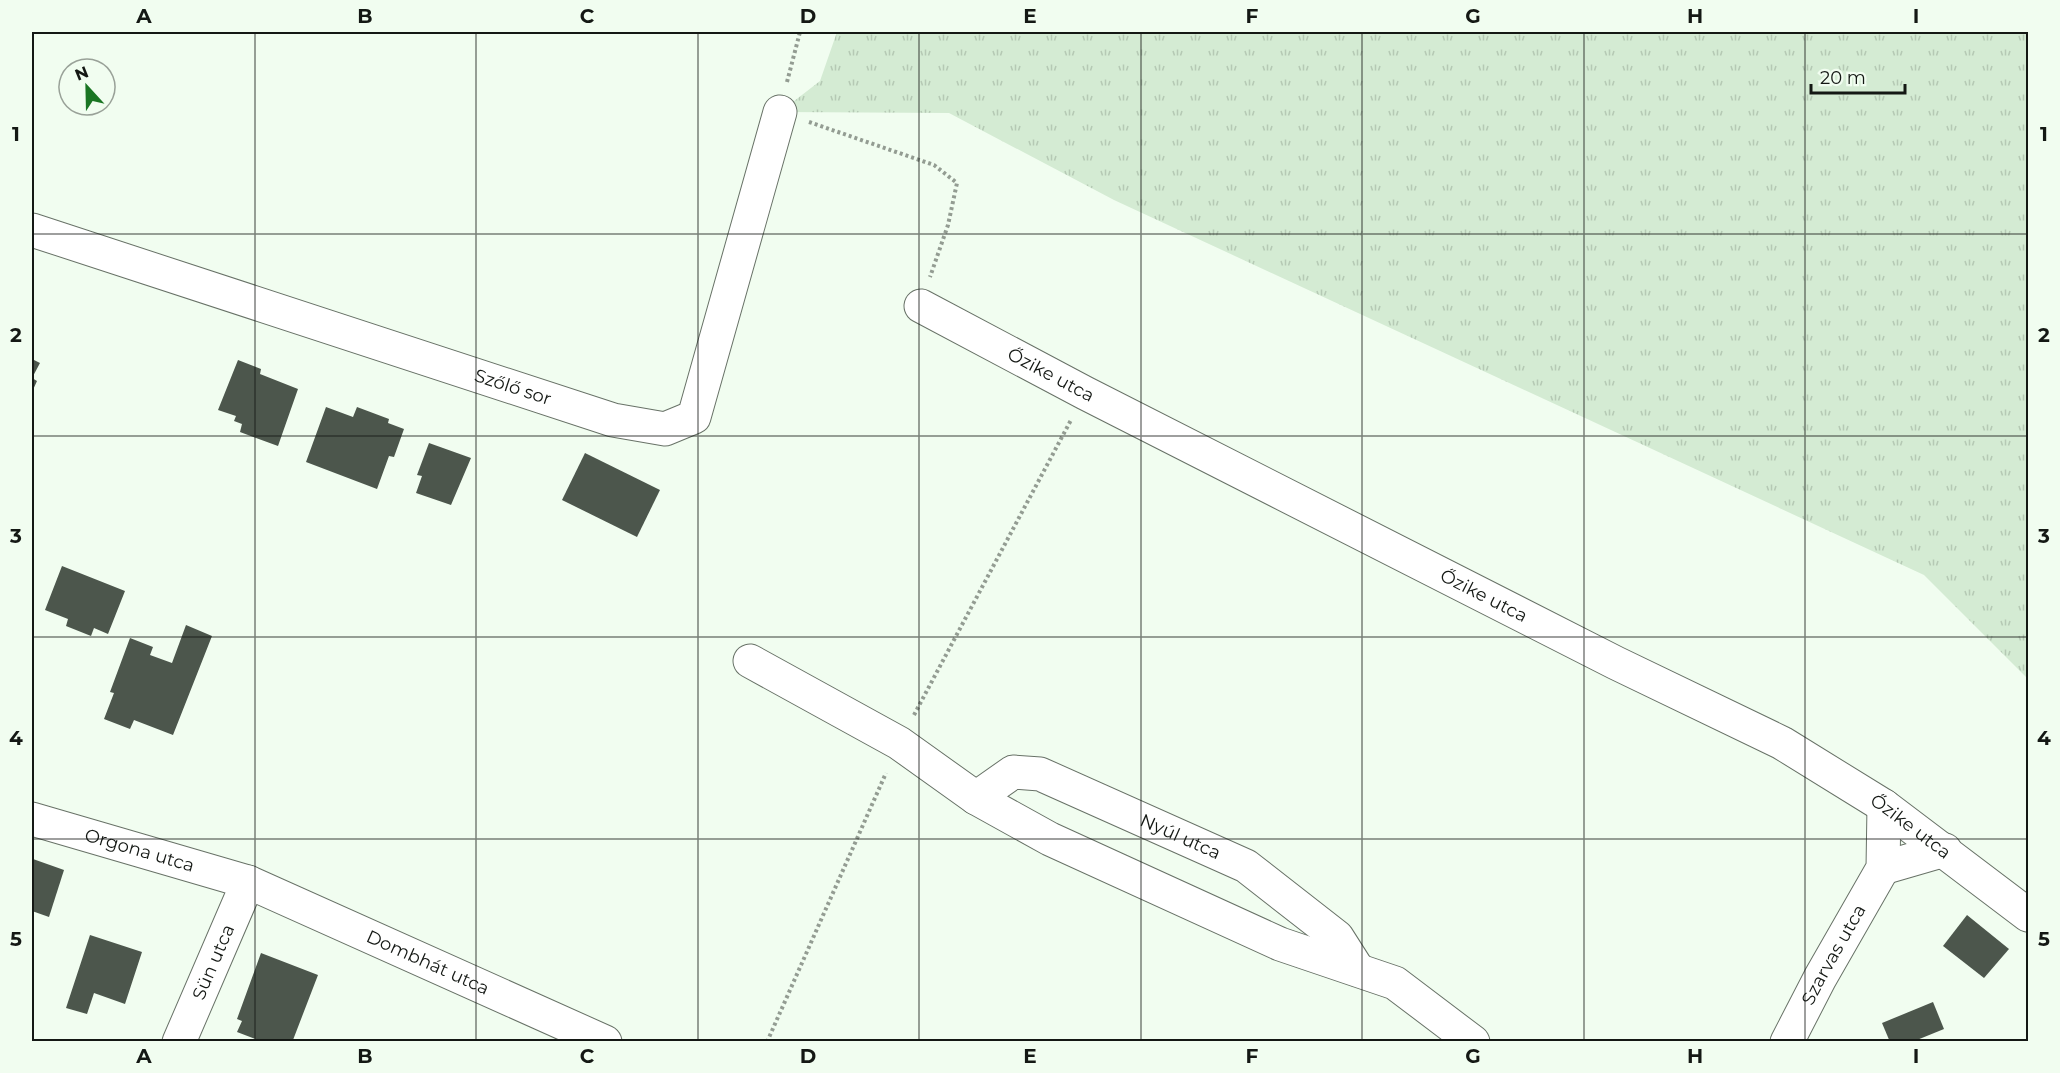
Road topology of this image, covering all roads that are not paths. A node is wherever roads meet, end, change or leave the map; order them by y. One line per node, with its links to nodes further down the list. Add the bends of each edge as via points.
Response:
1 (780, 112): 2 (street, Szőlő sor, via 694,417 665,429 613,420)
2 (32, 230)
3 (921, 306): 6 (street, Őzike utca, via 1616,663 1782,743)
4 (750, 661): 5 (street, via 899,742)
5 (976, 798): 12 (street, via 1050,839 1259,934); 12 (street, Nyúl utca, via 1013,772 1040,774 1235,861 1337,937)
6 (1884, 806): 8 (street, Őzike utca); 9 (street, Szarvas utca)
7 (32, 819): 10 (street, Orgona utca)
8 (1945, 850): 9 (street); 11 (street, Őzike utca)
9 (1883, 868): 17 (street, Szarvas utca)
10 (248, 882): 14 (street, Sün utca); 15 (street, Dombhát utca)
11 (2028, 915)
12 (1358, 970): 13 (street, via 1395,983)
13 (1437, 1031): 16 (street)
14 (179, 1041)
15 (606, 1041)
16 (1473, 1041)
17 (1787, 1041)

